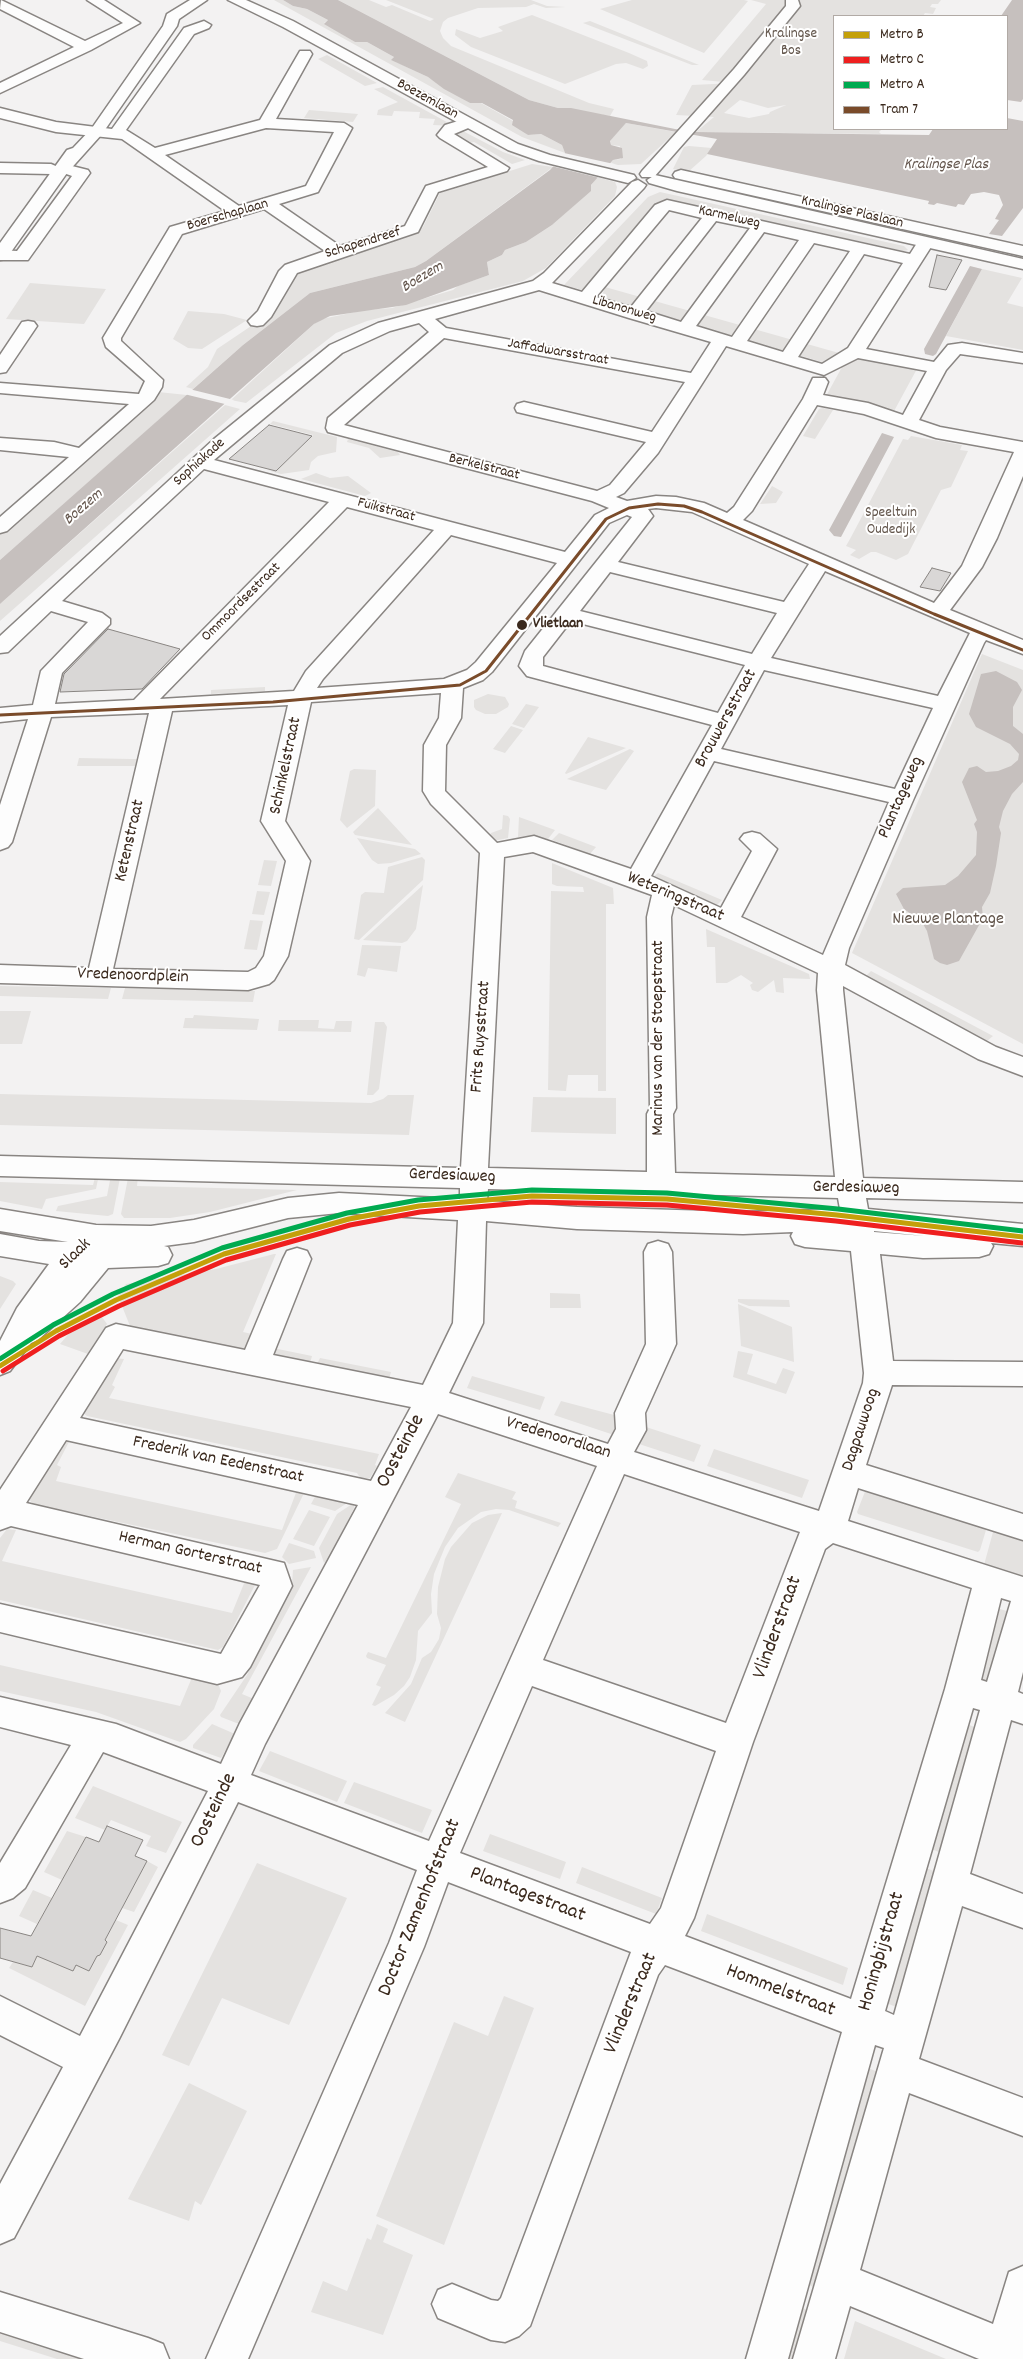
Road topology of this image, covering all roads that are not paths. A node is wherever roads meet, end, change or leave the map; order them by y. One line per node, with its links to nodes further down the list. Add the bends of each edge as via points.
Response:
1 (94, 0): 8 (street, via 133,23)
2 (235, 0): 13 (street, Boezemlaan, via 288,24)
3 (254, 0): 17 (street, Boezemlaan, via 506,140)
4 (793, 0): 20 (street, via 793,6)
5 (207, 1): 14 (street, via 170,26)
6 (0, 4): 8 (street)
7 (204, 25): 15 (street, via 189,31)
8 (86, 47): 10 (street)
9 (305, 54): 12 (street)
10 (0, 90)
11 (0, 113): 14 (street, via 56,127)
12 (266, 123): 16 (street); 22 (street, Boerschaplaan, via 344,128 312,189)
13 (468, 123): 17 (street, Boezemlaan, via 513,147); 30 (street, Schapendreef, via 450,128 445,135 501,168 432,189 412,229)
14 (93, 131): 15 (street); 19 (street)
15 (117, 133): 16 (street, via 126,135)
16 (152, 154): 23 (street)
17 (556, 160): 20 (street, Boezemlaan)
18 (0, 168): 19 (street)
19 (57, 169): 31 (street, via 82,173 22,256)
20 (642, 179): 21 (street, Kralingse Plaslaan); 33 (street, via 550,278)
21 (682, 182): 28 (street, Kralingse Plaslaan); 29 (street, Kralingse Plaslaan)
22 (268, 204): 23 (street, Boerschaplaan); 30 (street)
23 (237, 212): 50 (street, Boerschaplaan, via 176,231 112,338 112,343 154,380)
24 (713, 214): 25 (street, Karmelweg); 34 (street, Karmelweg, via 674,205 663,207); 35 (street)
25 (761, 225): 26 (street, Karmelweg); 39 (street)
26 (810, 236): 27 (street, Karmelweg); 41 (street)
27 (860, 248): 28 (street, Karmelweg); 43 (street)
28 (921, 250): 32 (street, Kralingse Plaslaan); 42 (street, via 894,286)
29 (1023, 251)
30 (338, 252): 37 (street, Schapendreef, via 290,269)
31 (0, 255)
32 (1023, 264)
33 (539, 285): 34 (street, Libanonweg); 36 (street)
34 (585, 299): 35 (street, Libanonweg)
35 (635, 314): 39 (street, Libanonweg)
36 (424, 318): 40 (street); 59 (street, Sophiakade, via 384,327 336,349)
37 (257, 321)
38 (28, 326): 45 (street)
39 (686, 328): 41 (street, Libanonweg)
40 (440, 332): 48 (street, Jaffadwarsstraat); 60 (street, Berkelstraat, via 335,422 334,428)
41 (729, 341): 43 (street, Libanonweg); 48 (street)
42 (855, 352): 46 (street); 47 (street)
43 (788, 358): 47 (street, Libanonweg)
44 (1023, 358): 46 (street, via 957,348)
45 (0, 368)
46 (938, 368): 53 (street)
47 (824, 370): 51 (street)
48 (696, 379): 54 (street)
49 (0, 388): 50 (street)
50 (149, 394): 58 (street)
51 (812, 400): 53 (street, via 868,409); 64 (street, via 742,511)
52 (524, 408): 54 (street)
53 (908, 422): 56 (street, via 936,432)
54 (657, 439): 60 (street, via 617,489)
55 (0, 444): 58 (street)
56 (1023, 448)
57 (1023, 453): 72 (street, via 972,566)
58 (83, 454): 62 (street)
59 (201, 462): 61 (street, Fuikstraat); 70 (street, Sophiakade)
60 (599, 498): 63 (street, Berkelstraat)
61 (343, 500): 66 (street, Fuikstraat); 81 (street, Ommoordsestraat)
62 (9, 509): 65 (street)
63 (634, 510): 64 (street, via 656,502 676,503); 67 (street, via 602,519); 69 (street, via 643,516)
64 (730, 521): 68 (street)
65 (0, 527)
66 (447, 528): 67 (street, Fuikstraat); 79 (street, via 314,676)
67 (570, 560): 78 (street, via 480,671)
68 (822, 562): 71 (street, Brouwersstraat); 72 (street)
69 (605, 565): 71 (street); 73 (street)
70 (48, 604): 75 (street, Sophiakade); 83 (street, via 99,619 99,624 52,671)
71 (790, 610): 77 (street, Brouwersstraat)
72 (936, 612): 74 (street)
73 (567, 614): 77 (street); 85 (street, via 532,658 530,666 535,671)
74 (983, 632): 76 (street); 80 (street, Plantageweg, via 975,640)
75 (0, 647)
76 (1023, 648)
77 (758, 662): 80 (street); 85 (street, Brouwersstraat)
78 (452, 685): 79 (street); 90 (street, via 450,718 435,745 434,790 439,799)
79 (301, 697): 81 (street); 96 (street, Schinkelstraat, via 273,821 298,861 276,956)
80 (945, 704): 87 (street, Plantageweg)
81 (151, 706): 83 (street); 97 (street, Ketenstraat, via 160,724)
82 (0, 709): 83 (street)
83 (43, 711): 84 (street); 89 (street)
84 (0, 715)
85 (726, 722): 86 (street, Brouwersstraat)
86 (709, 753): 87 (street); 91 (street, Brouwersstraat)
87 (902, 798): 94 (street, Plantageweg, via 837,948)
88 (752, 839): 93 (street, via 764,849)
89 (0, 842)
90 (492, 851): 91 (street, Weteringstraat, via 534,844); 100 (street, Frits Ruysstraat)
91 (636, 880): 92 (street, Weteringstraat)
92 (665, 892): 93 (street, Weteringstraat); 101 (street, Marinus van der Stoepstraat, via 659,917 663,1108 660,1114)
93 (727, 920): 94 (street, Weteringstraat)
94 (831, 969): 98 (street, Weteringstraat, via 987,1052); 102 (street, Plantageweg, via 831,999)
95 (0, 974): 97 (street, Vredenoordplein)
96 (265, 974): 97 (street, Vredenoordplein, via 248,981)
97 (100, 977)
98 (1023, 1067)
99 (0, 1166): 100 (street, Gerdesiaweg)
100 (475, 1178): 101 (street, Gerdesiaweg); 104 (street, Frits Ruysstraat)
101 (661, 1184): 102 (street, Gerdesiaweg)
102 (851, 1189): 103 (street, Gerdesiaweg); 106 (street, Dagpauwoog)
103 (1023, 1192)
104 (473, 1216): 106 (street, Gerdesiaweg, via 736,1231); 110 (street, Gerdesiaweg, via 373,1218 291,1226 157,1255); 118 (street, Oosteinde, via 468,1323)
105 (0, 1220): 110 (street, Gerdesiaweg)
106 (859, 1230): 107 (street, Gerdesiaweg); 108 (street, Gerdesiaweg, via 923,1247); 116 (street, Dagpauwoog, via 866,1254)
107 (1023, 1235)
108 (1023, 1246)
109 (7, 1247): 110 (street, Gerdesiaweg); 113 (street, Gerdesiaweg, via 33,1256 42,1264 47,1271)
110 (89, 1249): 113 (street, Slaak); 114 (street, Slaak, via 96,1264 70,1294)
111 (658, 1252): 120 (street, Doctor Zamenhofstraat, via 661,1344 630,1413 631,1430)
112 (297, 1259): 115 (street)
113 (46, 1287): 114 (street, Slaak)
114 (8, 1352)
115 (255, 1363): 118 (street, Vredenoordlaan); 119 (street, Vredenoordlaan, via 116,1336)
116 (878, 1373): 117 (street); 121 (street, Dagpauwoog, via 878,1383)
117 (1023, 1374)
118 (431, 1399): 120 (street, Vredenoordlaan); 122 (street, Oosteinde)
119 (58, 1426): 122 (street, Frederik van Eedenstraat); 123 (street)
120 (616, 1457): 125 (street, Vredenoordlaan); 130 (street, Doctor Zamenhofstraat)
121 (848, 1472): 124 (street); 125 (street, Dagpauwoog)
122 (378, 1496): 136 (street, Oosteinde, via 252,1734)
123 (2, 1514): 129 (street, Herman Gorterstraat, via 273,1572 276,1586 230,1667 217,1668)
124 (1023, 1528)
125 (829, 1529): 126 (street, Vredenoordlaan); 135 (street, Vlinderstraat, via 812,1540)
126 (990, 1579): 127 (street); 131 (street, Honingbijstraat)
127 (1023, 1591)
128 (1023, 1610): 132 (street)
129 (0, 1618)
130 (524, 1668): 135 (street); 137 (street, Doctor Zamenhofstraat)
131 (962, 1689): 132 (street); 143 (street, Honingbijstraat)
132 (1011, 1705): 138 (street)
133 (0, 1712): 134 (street, Plantagestraat)
134 (95, 1735): 136 (street, Plantagestraat); 139 (street, via 12,1876)
135 (736, 1742): 141 (street, Vlinderstraat, via 676,1918)
136 (230, 1783): 137 (street, Plantagestraat); 145 (street, Oosteinde)
137 (438, 1862): 141 (street, Plantagestraat); 154 (street, Doctor Zamenhofstraat, via 406,1947)
138 (950, 1884): 140 (street); 144 (street)
139 (0, 1886)
140 (1023, 1912)
141 (656, 1945): 143 (street, Hommelstraat); 150 (street, Vlinderstraat, via 644,1964 516,2312 505,2322 491,2320)
142 (0, 2016): 145 (street)
143 (864, 2023): 144 (street, Hommelstraat); 155 (street, Honingbijstraat)
144 (900, 2053): 146 (street, Hommelstraat); 148 (street)
145 (87, 2059): 147 (street, Oosteinde)
146 (1023, 2116)
147 (0, 2224)
148 (836, 2280): 152 (street); 156 (street)
149 (1023, 2286): 152 (street)
150 (452, 2304)
151 (0, 2312): 153 (street)
152 (1006, 2355)
153 (148, 2359)
154 (227, 2359)
155 (767, 2359)
156 (814, 2359)

